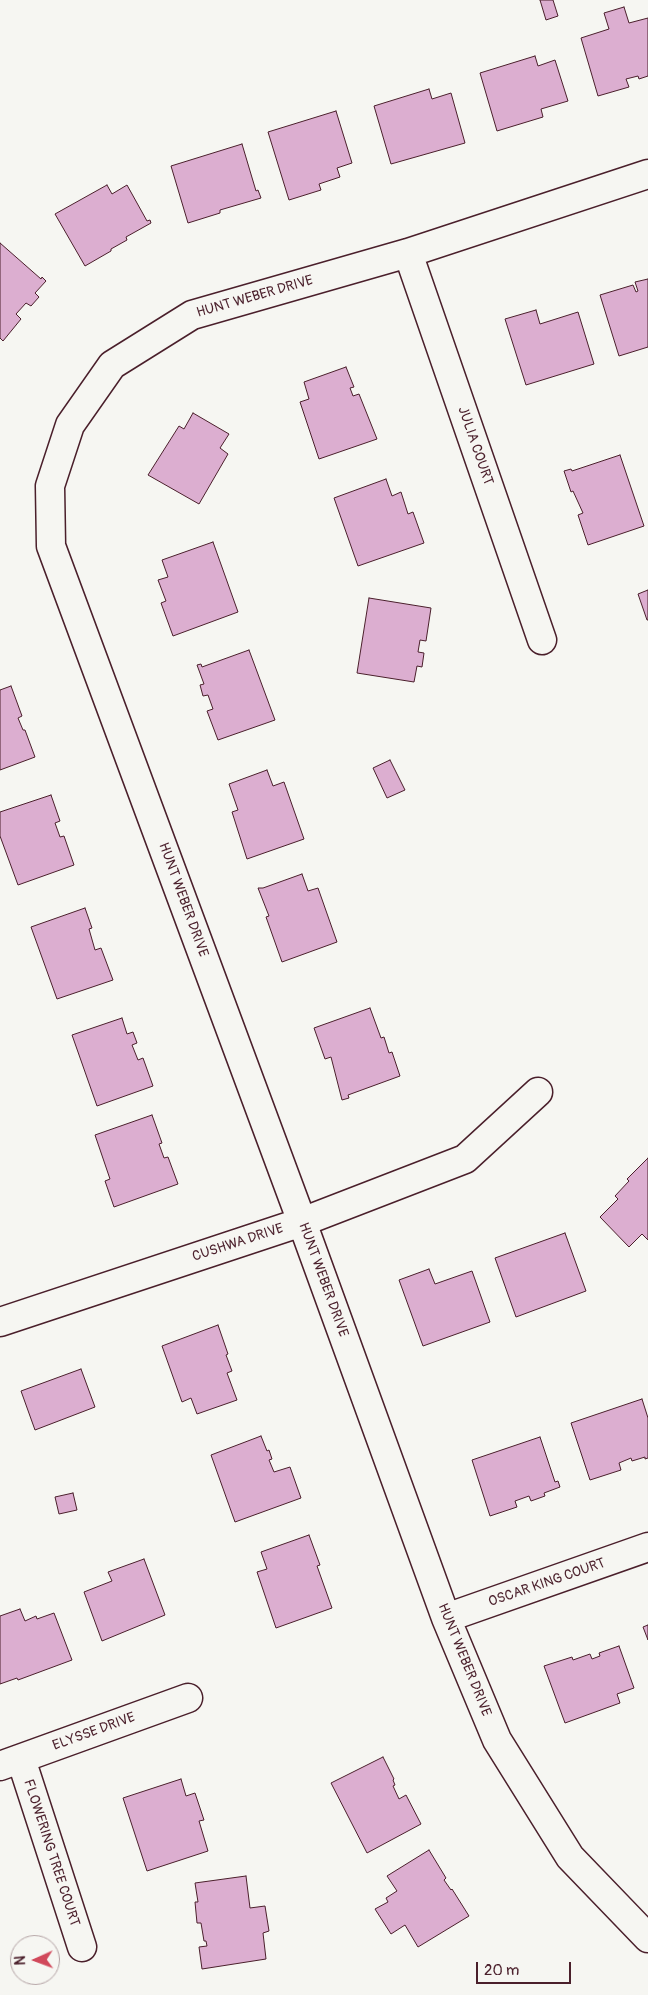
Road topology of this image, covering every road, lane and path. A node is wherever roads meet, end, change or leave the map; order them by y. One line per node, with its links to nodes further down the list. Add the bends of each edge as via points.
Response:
1 (648, 174): 2 (street, HUNT WEBER DRIVE)
2 (408, 253): 3 (street, JULIA COURT); 5 (street, HUNT WEBER DRIVE, via 192,315 112,365 70,426 50,486 51,546)
3 (542, 640)
4 (538, 1092): 5 (street, CUSHWA DRIVE, via 465,1159)
5 (302, 1222): 6 (street, CUSHWA DRIVE); 8 (street, HUNT WEBER DRIVE)
6 (0, 1322)
7 (648, 1548): 8 (street, OSCAR KING COURT)
8 (446, 1618): 11 (street, HUNT WEBER DRIVE, via 497,1740 570,1857)
9 (188, 1698): 10 (street, ELYSSE DRIVE)
10 (10, 1763): 12 (street, FLOWERING TREE COURT)
11 (648, 1938)
12 (82, 1947)

